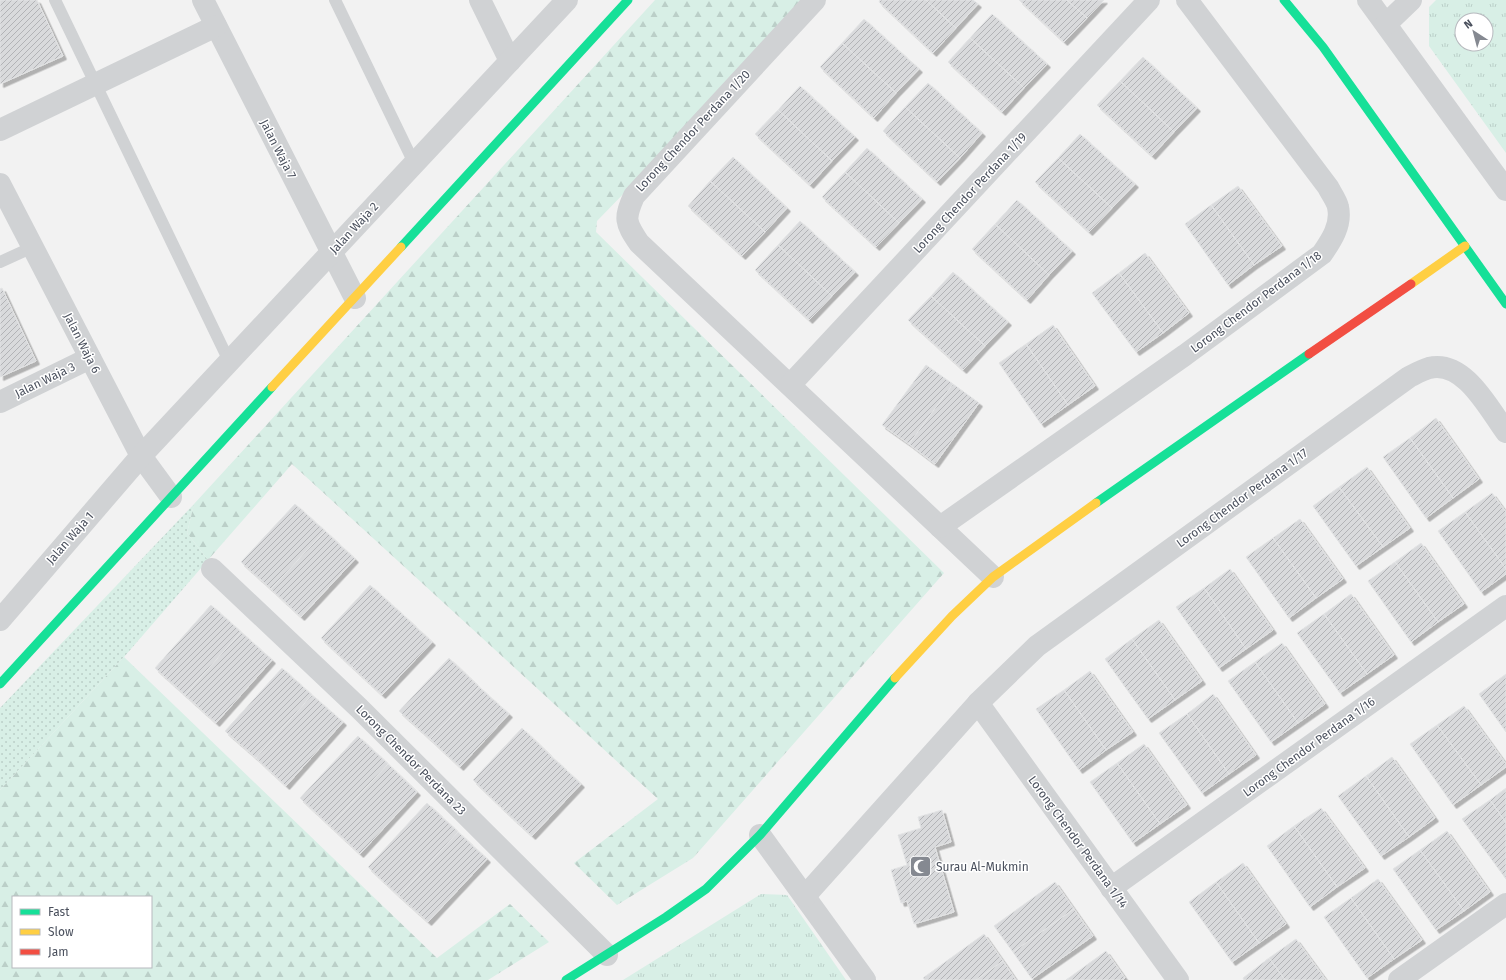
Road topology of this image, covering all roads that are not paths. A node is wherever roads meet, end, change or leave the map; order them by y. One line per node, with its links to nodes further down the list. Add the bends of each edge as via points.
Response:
1 (55, 0): 16 (lane)
2 (203, 0): 14 (street, Jalan Waja 7)
3 (335, 0): 18 (lane)
4 (480, 0): 15 (street)
5 (567, 0): 15 (street, Jalan Waja 2)
6 (628, 0): 25 (street)
7 (815, 0): 29 (street, Lorong Chendor Perdana 1/20, via 634,196 627,212 628,226 639,243)
8 (1150, 0): 29 (street, Lorong Chendor Perdana 1/19)
9 (1187, 0): 34 (street, Lorong Chendor Perdana 1/18, via 1328,187 1338,207 1334,238 1322,254 1185,355)
10 (1284, 0): 22 (street, via 1323,48)
11 (1368, 0): 13 (street)
12 (1411, 0): 13 (street)
13 (1386, 24): 20 (street)
14 (216, 26): 16 (street); 23 (street, Jalan Waja 7)
15 (510, 61): 18 (street, Jalan Waja 2)
16 (96, 84): 17 (street); 28 (lane)
17 (0, 130)
18 (414, 163): 23 (street, Jalan Waja 2)
19 (0, 184): 21 (street, Jalan Waja 6)
20 (1506, 190)
21 (33, 246): 24 (lane); 27 (street, Jalan Waja 6)
22 (1465, 246): 26 (street); 36 (street, via 1043,539)
23 (330, 253): 25 (street, Jalan Waja 7); 28 (street, Jalan Waja 2)
24 (0, 262)
25 (355, 298): 33 (street)
26 (1506, 304)
27 (90, 358): 30 (street, Jalan Waja 3); 32 (street, Jalan Waja 6)
28 (229, 361): 32 (street, Jalan Waja 2)
29 (790, 385): 34 (street, Lorong Chendor Perdana 1/20)
30 (0, 402)
31 (1506, 432): 40 (street, Lorong Chendor Perdana 1/17, via 1470,382 1459,373 1444,368 1430,368 1409,377 1037,646)
32 (140, 456): 33 (street, Jalan Waja 6); 38 (street, Jalan Waja 1)
33 (171, 497): 39 (street)
34 (940, 528): 36 (street, Lorong Chendor Perdana 1/20)
35 (212, 569): 45 (street, Lorong Chendor Perdana 23, via 359,708)
36 (993, 577): 41 (street, via 952,616 888,685)
37 (1506, 606): 42 (street, Lorong Chendor Perdana 1/16)
38 (0, 620)
39 (0, 684)
40 (978, 703): 42 (street, Lorong Chendor Perdana 1/14); 43 (street, Lorong Chendor Perdana 1/17)
41 (760, 835): 43 (street); 45 (street, via 706,889)
42 (1111, 888): 48 (street, Lorong Chendor Perdana 1/14)
43 (805, 896): 47 (street)
44 (1506, 904): 49 (street)
45 (607, 955): 46 (street)
46 (566, 980)
47 (865, 980)
48 (1178, 980)
49 (1399, 980)

